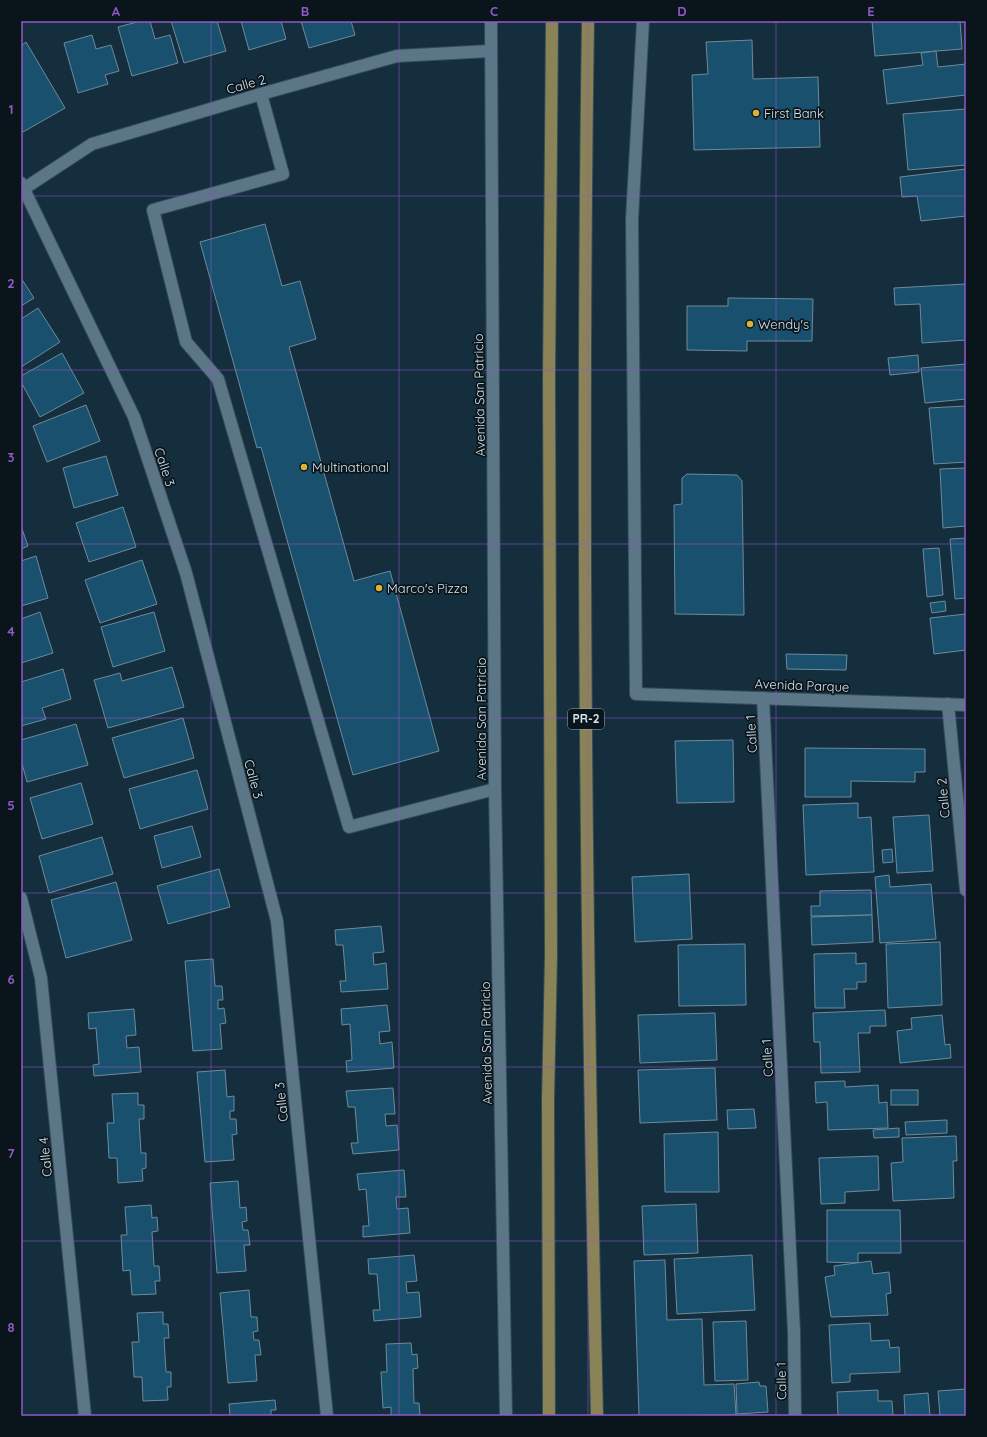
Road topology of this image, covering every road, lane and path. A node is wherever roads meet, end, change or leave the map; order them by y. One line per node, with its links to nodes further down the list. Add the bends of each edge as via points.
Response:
1 (491, 21): 5 (street, Avenida San Patricio)
2 (552, 21): 17 (main road, PR-2, via 549,356)
3 (588, 21): 18 (main road, PR-2, via 584,398 586,860)
4 (642, 21): 8 (street, Avenida Parque, via 632,219 636,694)
5 (490, 51): 6 (street, Calle 2, via 397,56); 11 (street, Avenida San Patricio)
6 (262, 94): 7 (street, Calle 2, via 92,144); 11 (street, via 283,174 153,210 186,342 218,379 349,827)
7 (23, 186): 15 (street, Calle 3, via 134,417 186,573 277,921)
8 (763, 698): 9 (street, Avenida Parque); 19 (street, Calle 1, via 794,1324)
9 (948, 704): 10 (street, Avenida Parque); 12 (street, Calle 2)
10 (966, 705)
11 (495, 789): 16 (street, Avenida San Patricio)
12 (966, 890)
13 (21, 898): 14 (street, Calle 4, via 41,978)
14 (85, 1416)
15 (327, 1416)
16 (506, 1416)
17 (549, 1416)
18 (597, 1416)
19 (796, 1416)

